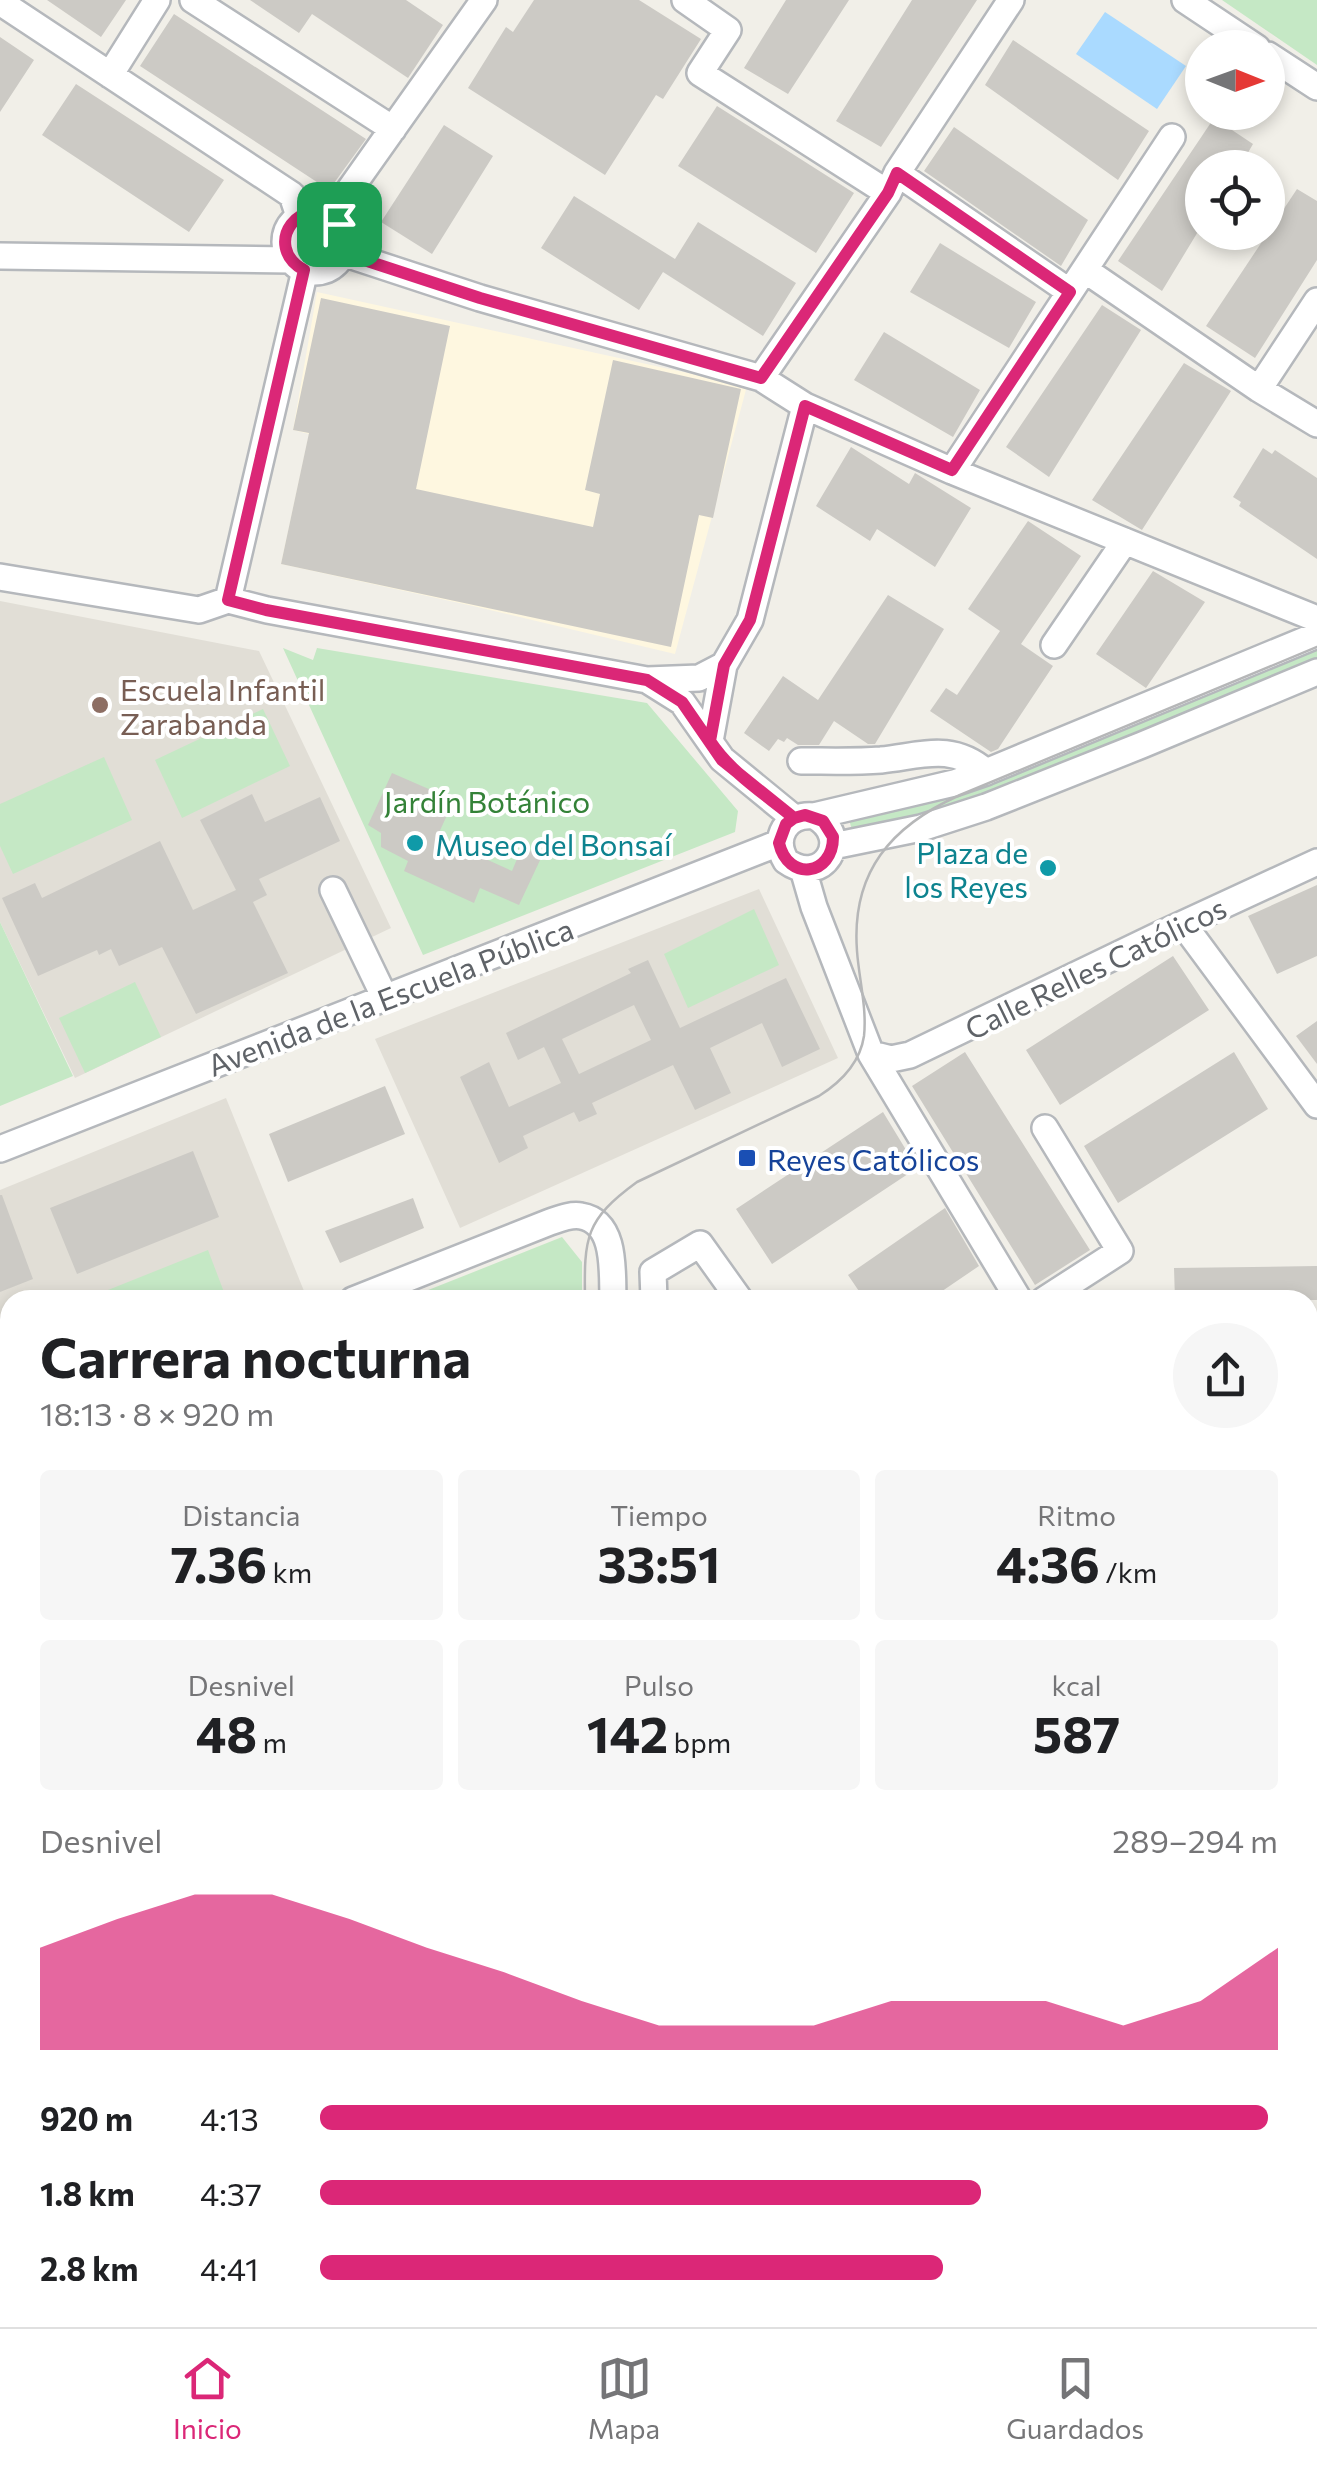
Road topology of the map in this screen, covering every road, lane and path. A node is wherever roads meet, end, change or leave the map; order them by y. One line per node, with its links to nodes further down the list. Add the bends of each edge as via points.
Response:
1 (156, 0): 10 (street)
2 (192, 0): 12 (street)
3 (484, 0): 12 (street)
4 (685, 0): 14 (street, via 728,30 700,72)
5 (1011, 0): 14 (street)
6 (1185, 0): 8 (street)
7 (0, 2): 10 (street)
8 (1230, 30)
9 (1285, 66): 11 (street)
10 (110, 75): 15 (street, via 292,195)
11 (1317, 87)
12 (393, 129): 16 (street)
13 (1172, 137): 20 (street)
14 (893, 183): 20 (street); 22 (street)
15 (299, 216): 16 (street); 19 (street, via 285,236)
16 (332, 216): 17 (street, via 344,233)
17 (343, 253): 19 (street, via 316,272); 22 (street)
18 (0, 256): 19 (street)
19 (298, 265): 29 (street)
20 (1078, 279): 23 (street); 26 (street)
21 (1317, 302): 23 (street)
22 (761, 378): 24 (street)
23 (1259, 390): 25 (street)
24 (805, 406): 26 (street); 33 (street, via 750,620)
25 (1317, 424)
26 (952, 470): 27 (street)
27 (1125, 541): 30 (street); 32 (street)
28 (0, 577): 29 (street, via 198,610)
29 (228, 600): 35 (street)
30 (1317, 618)
31 (1317, 635): 38 (street)
32 (1054, 646)
33 (724, 665): 35 (street, via 698,678); 36 (street)
34 (1317, 672): 41 (street, via 986,807)
35 (647, 680): 36 (street, via 682,702)
36 (710, 741): 39 (street, via 722,760)
37 (801, 761): 38 (street, via 882,760 932,751 970,759)
38 (986, 772): 39 (street)
39 (804, 817): 40 (street, via 786,824); 41 (street, via 830,828)
40 (779, 843): 43 (street, via 786,861); 46 (street, Avenida de la Escuela Pública)
41 (833, 846): 43 (street, via 825,862)
42 (1317, 862): 45 (street, Calle Relles Católicos)
43 (802, 870): 47 (street)
44 (333, 890): 46 (street)
45 (1183, 924): 47 (street, Calle Relles Católicos, via 910,1055); 48 (street)
46 (385, 998): 50 (street, Avenida de la Escuela Pública)
47 (870, 1054): 55 (street)
48 (1317, 1104)
49 (1045, 1128): 56 (street, via 1120,1251)
50 (0, 1149)
51 (377, 1290): 52 (street, via 575,1216 604,1231)
52 (612, 1290)
53 (654, 1290): 54 (street, via 653,1272 700,1244)
54 (733, 1290)
55 (1013, 1290)
56 (1060, 1290)

